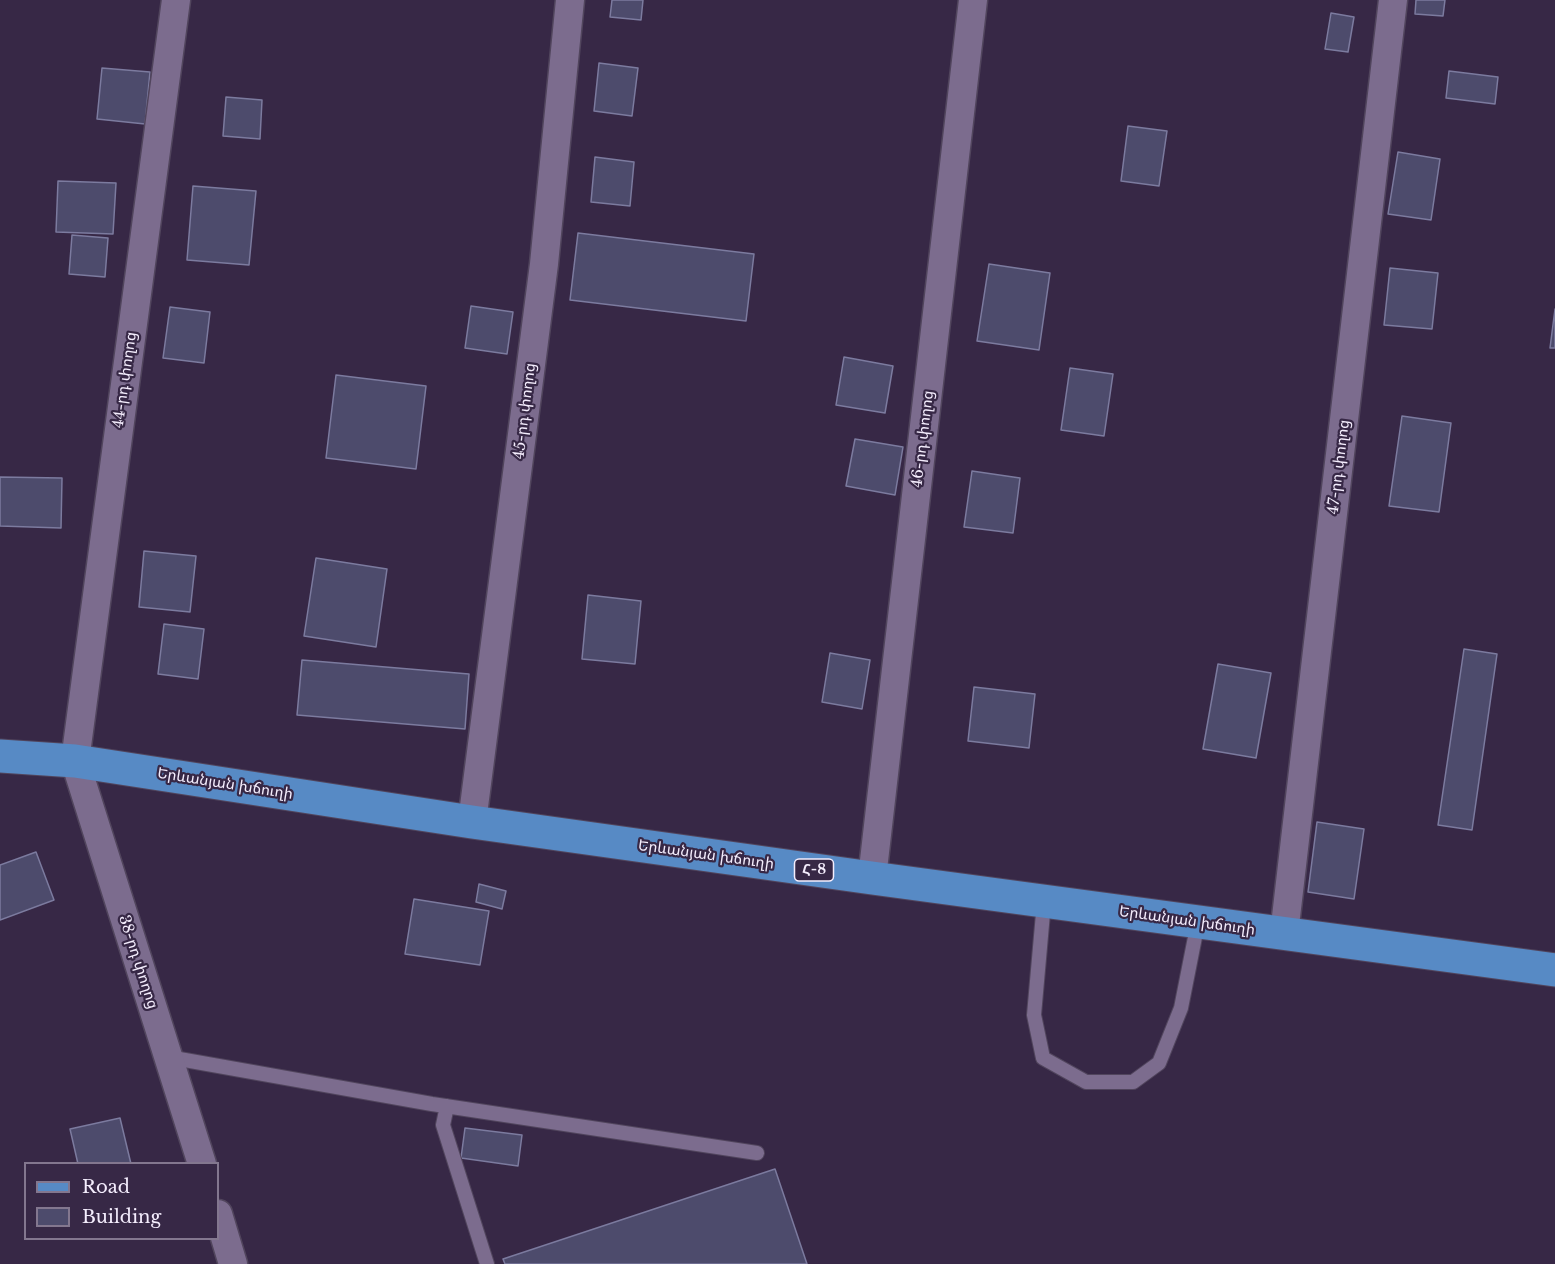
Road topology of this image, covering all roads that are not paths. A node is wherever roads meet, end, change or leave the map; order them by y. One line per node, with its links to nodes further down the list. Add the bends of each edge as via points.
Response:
1 (176, 0): 6 (street, 44-րդ փողոց)
2 (570, 0): 7 (street, 45-րդ փողոց, via 544,264)
3 (973, 0): 8 (street, 46-րդ փողոց)
4 (1393, 0): 11 (street, 47-րդ փողոց)
5 (0, 756): 6 (main road, Երևանյան խճուղի / Հ-8)
6 (75, 761): 7 (main road, Երևանյան խճուղի / Հ-8); 13 (street, 38-րդ փողոց)
7 (472, 822): 8 (main road, Երևանյան խճուղի / Հ-8)
8 (872, 878): 9 (main road, Երևանյան խճուղի / Հ-8)
9 (1044, 902): 10 (main road, Երևանյան խճուղի / Հ-8); 10 (lane, via 1034,1015 1043,1058 1086,1082 1132,1082 1159,1063 1181,1008)
10 (1198, 922): 11 (main road, Երևանյան խճուղի / Հ-8)
11 (1284, 934): 12 (main road, Երևանյան խճուղի / Հ-8)
12 (1555, 970)
13 (168, 1057): 14 (lane); 16 (street, 38-րդ փողոց)
14 (447, 1106): 15 (lane); 19 (lane, via 443,1125)
15 (757, 1153)
16 (201, 1162)
17 (219, 1217): 18 (street)
18 (233, 1264)
19 (487, 1264)

